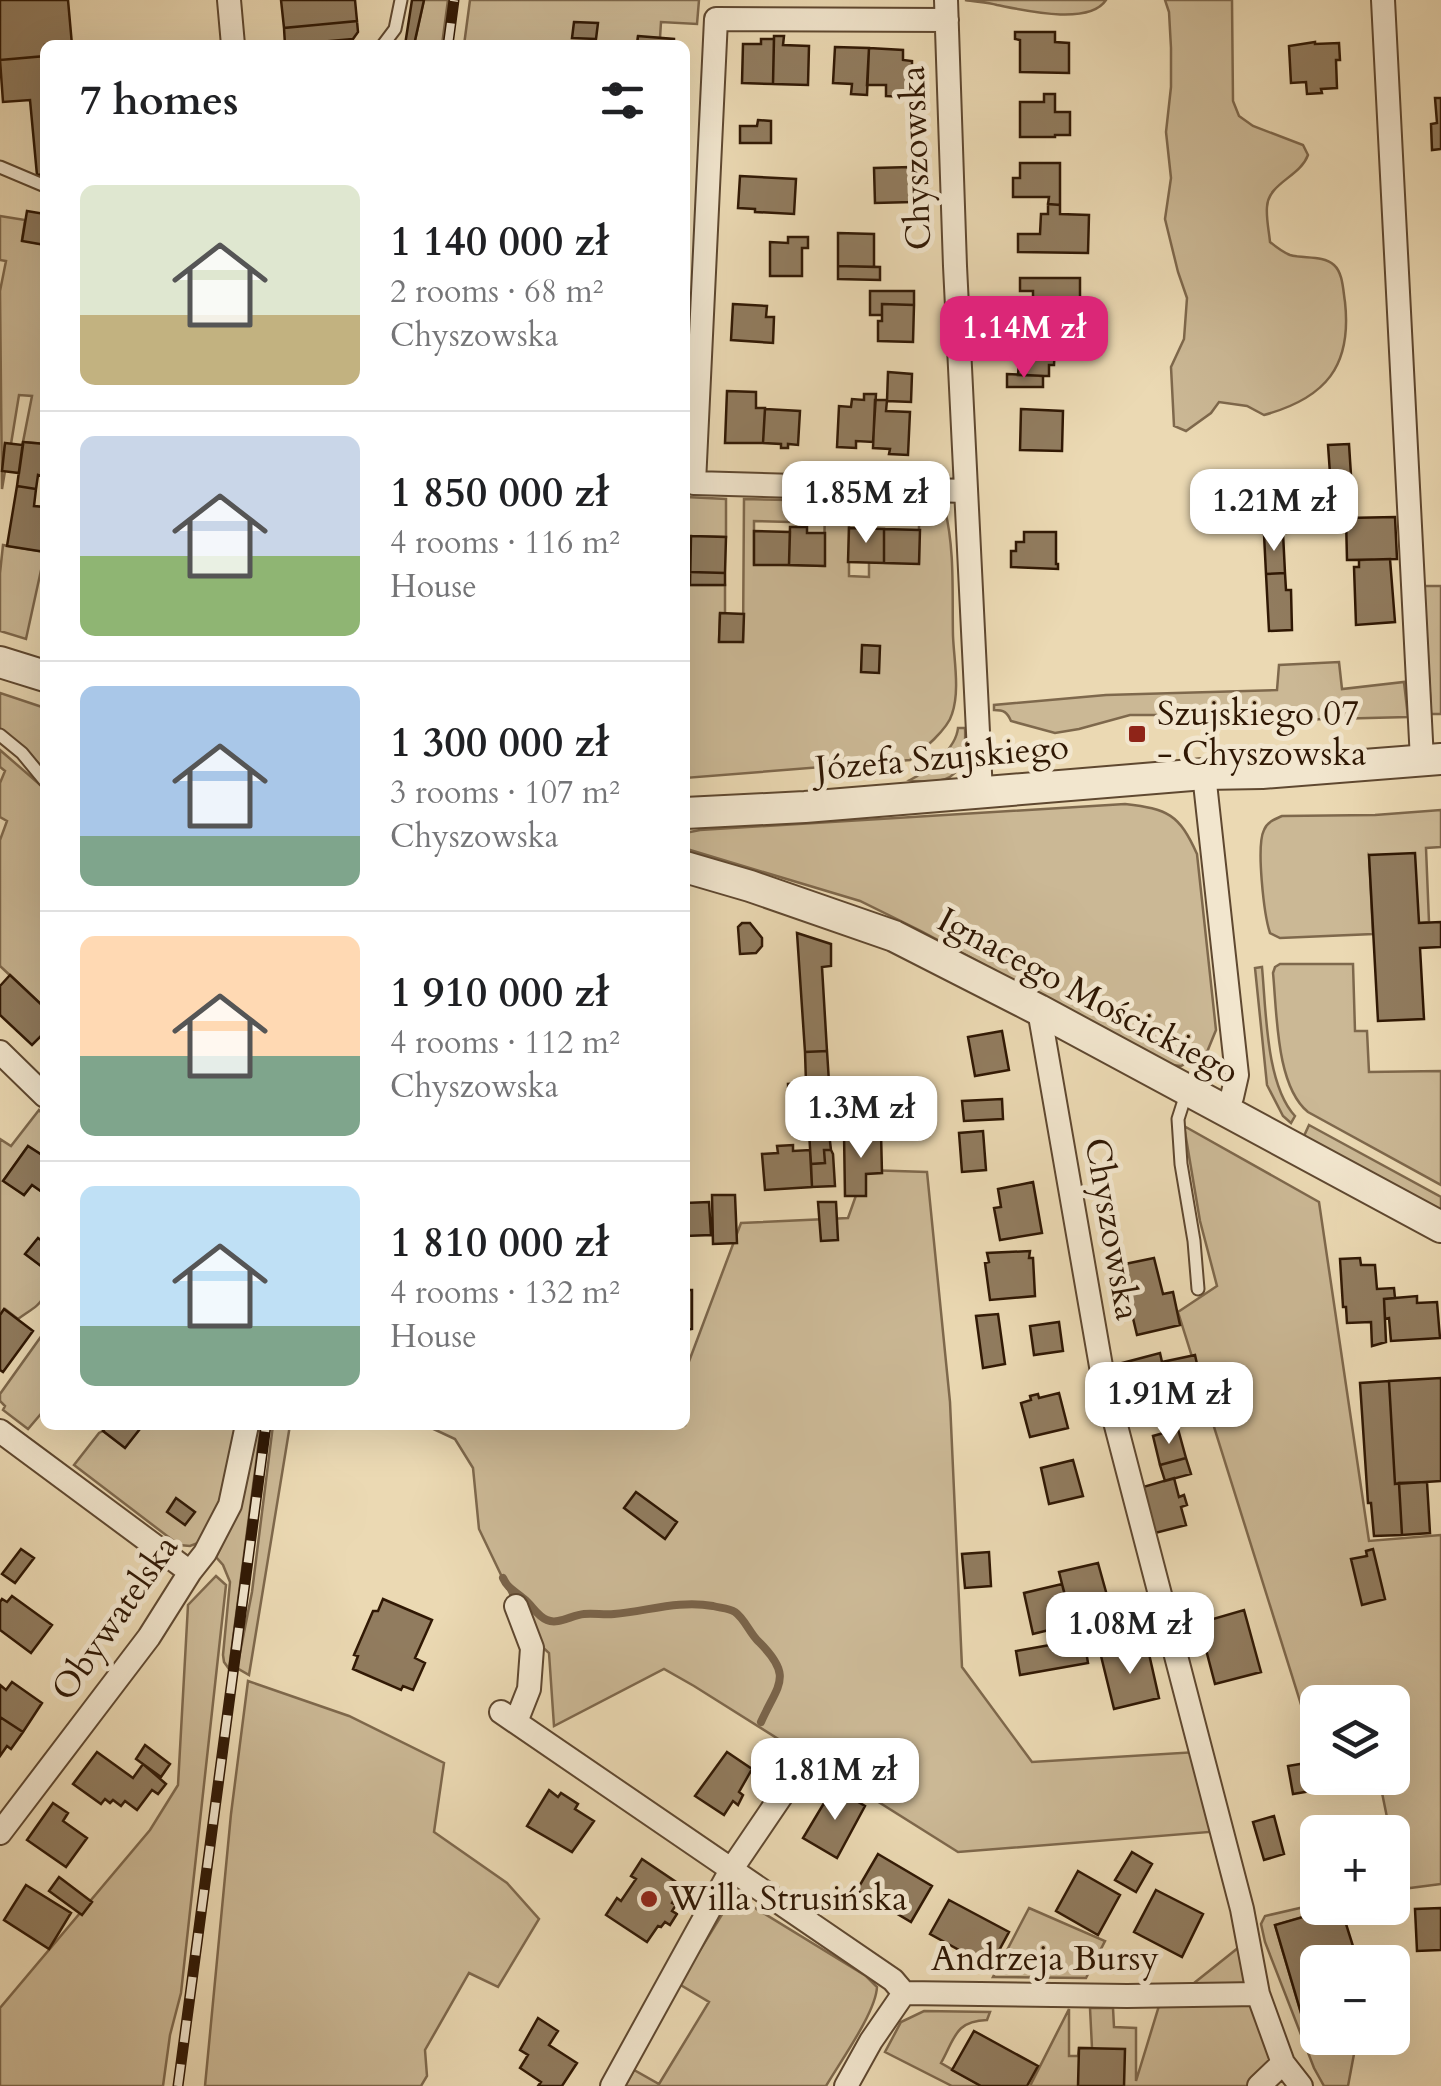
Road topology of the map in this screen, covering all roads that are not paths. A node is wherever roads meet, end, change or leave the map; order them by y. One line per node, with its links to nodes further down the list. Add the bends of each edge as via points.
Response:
1 (229, 0): 5 (street)
2 (401, 0): 6 (lane)
3 (1383, 0): 13 (street)
4 (947, 10): 9 (street, Chyszowska); 9 (street, via 716,19 694,483)
5 (233, 40)
6 (387, 40)
7 (0, 166): 8 (lane)
8 (40, 184)
9 (965, 491): 16 (street, Chyszowska)
10 (0, 662): 11 (street)
11 (40, 674)
12 (0, 735): 15 (lane)
13 (1432, 760): 14 (street, Józefa Szujskiego)
14 (1204, 774): 16 (street, Józefa Szujskiego); 23 (street, via 1237,1075)
15 (40, 775)
16 (981, 793): 17 (street, Józefa Szujskiego)
17 (690, 813)
18 (690, 868): 19 (street, Ignacego Mościckiego, via 894,936)
19 (1039, 1010): 21 (street, Ignacego Mościckiego); 34 (street, Chyszowska, via 1102,1372 1242,1908)
20 (0, 1052): 22 (street)
21 (1188, 1090): 23 (street, Ignacego Mościckiego); 25 (lane, via 1178,1120)
22 (40, 1091)
23 (1226, 1111): 24 (street, Ignacego Mościckiego)
24 (1441, 1227)
25 (1198, 1288)
26 (246, 1430): 28 (street, Obywatelska, via 230,1505)
27 (0, 1431): 28 (street)
28 (190, 1572): 31 (street, Obywatelska, via 149,1638)
29 (516, 1606): 32 (street, Andrzeja Bursy, via 532,1648 529,1689 509,1717)
30 (807, 1758): 32 (street)
31 (0, 1833)
32 (731, 1870): 33 (street, Andrzeja Bursy); 36 (street)
33 (904, 1994): 34 (street, Andrzeja Bursy); 37 (street)
34 (1258, 1994): 35 (street, Chyszowska)
35 (1283, 2063): 38 (street); 39 (street, Chyszowska)
36 (612, 2086)
37 (846, 2086)
38 (1258, 2086)
39 (1301, 2086)

